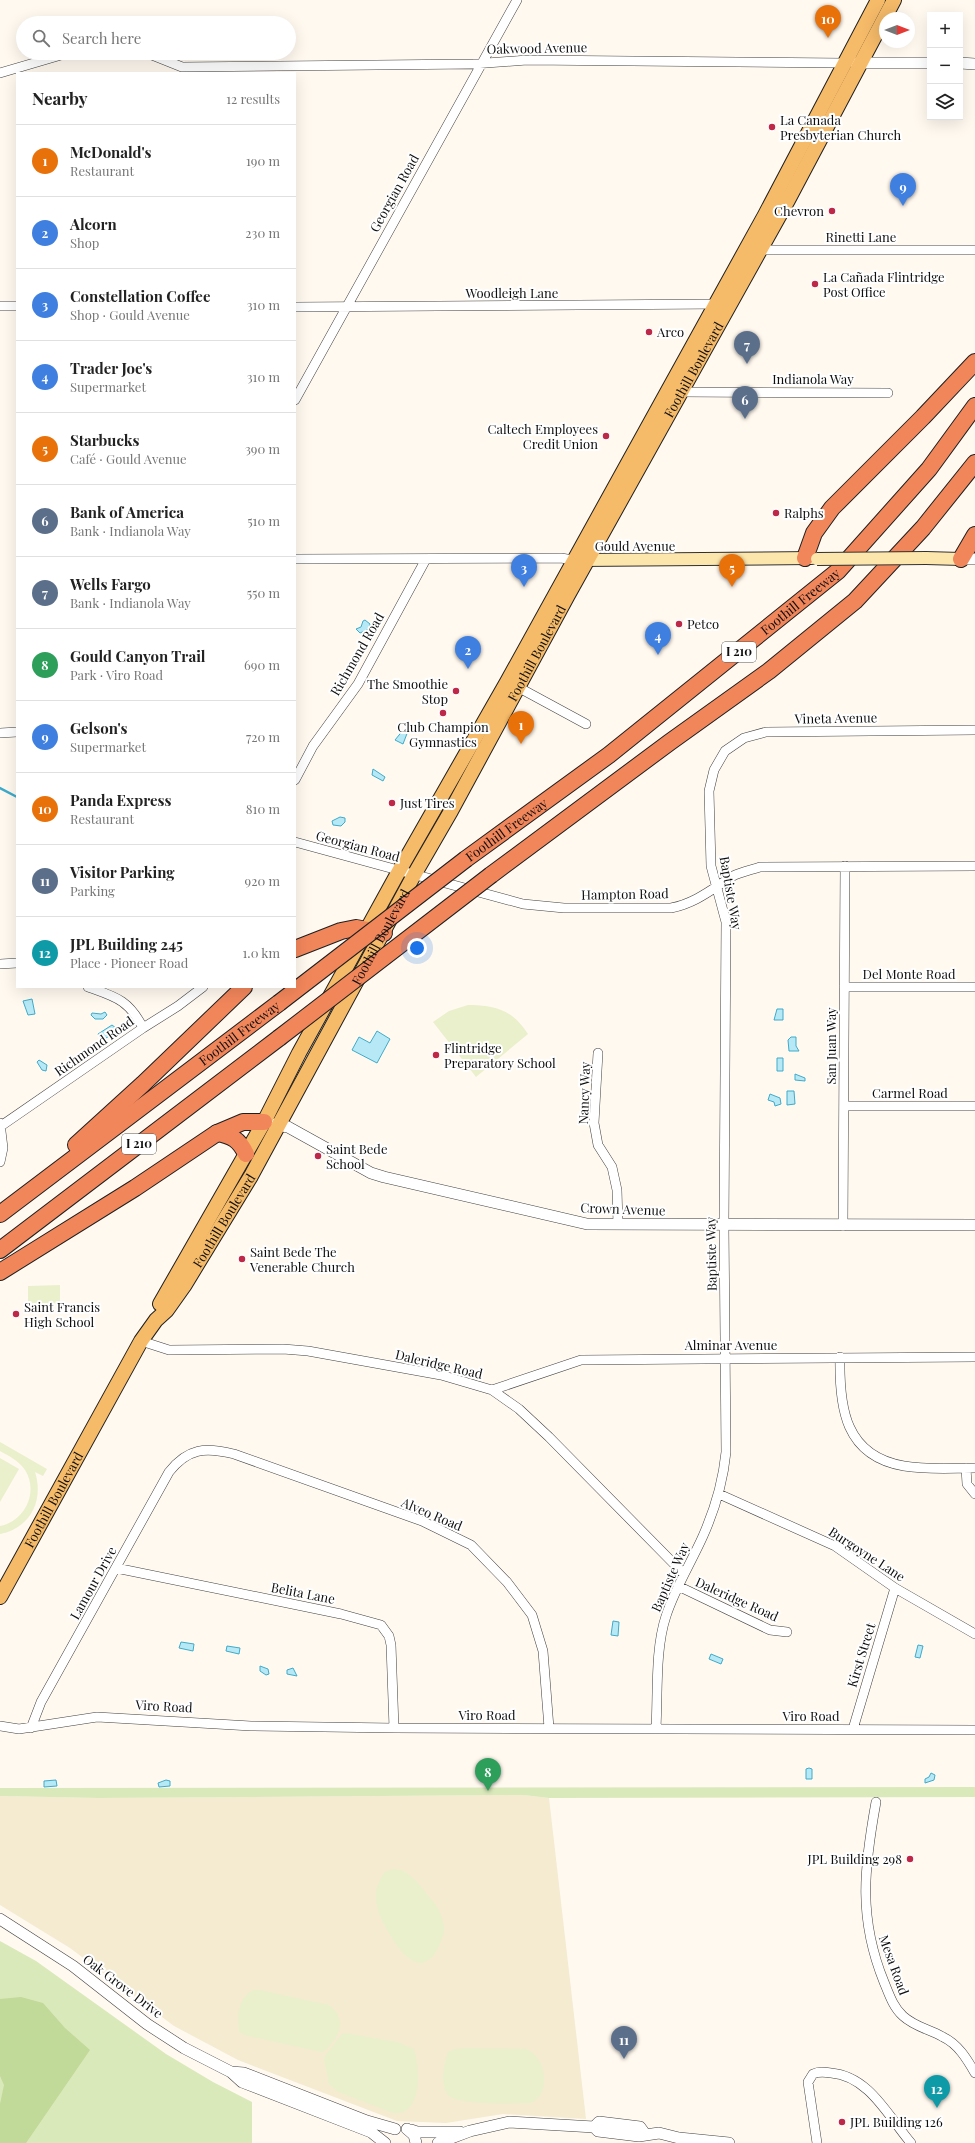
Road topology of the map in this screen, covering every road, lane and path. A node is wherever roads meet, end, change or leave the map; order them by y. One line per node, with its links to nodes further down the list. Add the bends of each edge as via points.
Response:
1 (517, 0): 6 (street, Georgian Road)
2 (878, 0): 7 (main road, Foothill Boulevard)
3 (894, 0): 8 (main road, Foothill Boulevard)
4 (45, 60): 12 (street)
5 (164, 60): 6 (street, Oakwood Avenue, via 182,67)
6 (481, 63): 7 (street, Oakwood Avenue, via 527,60); 20 (street, Georgian Road)
7 (844, 63): 8 (street, Oakwood Avenue); 13 (main road, Foothill Boulevard)
8 (861, 63): 9 (street, Oakwood Avenue); 13 (main road, Foothill Boulevard)
9 (927, 63)
10 (963, 63): 11 (street)
11 (975, 64)
12 (0, 74)
13 (753, 249): 14 (street, Rinetti Lane); 15 (main road, Foothill Boulevard); 18 (main road, Foothill Boulevard)
14 (975, 250)
15 (716, 303): 18 (street, Woodleigh Lane); 20 (street, Woodleigh Lane); 24 (main road, Foothill Boulevard)
16 (0, 306): 17 (street)
17 (16, 306)
18 (729, 306): 22 (main road, Foothill Boulevard)
19 (296, 307): 20 (street, Woodleigh Lane)
20 (346, 307): 25 (street, Georgian Road)
21 (975, 362): 29 (highway, via 832,508 814,533)
22 (682, 392): 23 (street, Indianola Way); 24 (street, Indianola Way); 34 (main road, Foothill Boulevard)
23 (888, 393)
24 (665, 394): 33 (main road, Foothill Boulevard)
25 (296, 398)
26 (975, 406): 67 (highway, Foothill Freeway / I 210, bridge, via 929,469 838,571 609,754 466,859)
27 (975, 463): 72 (highway, Foothill Freeway / I 210, bridge, via 923,528 855,601 769,671 491,875)
28 (975, 535): 32 (highway)
29 (811, 558): 32 (main road, Gould Avenue, bridge); 34 (main road, Gould Avenue)
30 (296, 559): 31 (street, Gould Avenue)
31 (426, 559): 33 (street, Gould Avenue); 41 (street, Richmond Road, via 358,684 313,746)
32 (968, 559)
33 (573, 560): 34 (main road, Gould Avenue); 35 (main road, Foothill Boulevard)
34 (588, 560): 35 (main road, Foothill Boulevard)
35 (512, 684): 36 (street); 45 (main road, Foothill Boulevard); 46 (main road, Foothill Boulevard)
36 (586, 724)
37 (975, 730): 40 (street, Vineta Avenue, via 766,732 744,738 725,751)
38 (16, 732): 39 (street)
39 (0, 734)
40 (714, 770): 47 (street, Baptiste Way, via 709,791 711,866)
41 (296, 778)
42 (296, 842): 45 (street, Georgian Road)
43 (845, 866): 44 (street, Hampton Road); 47 (street, Hampton Road, via 760,867 735,875); 53 (street, San Juan Way)
44 (975, 866)
45 (399, 871): 46 (street, Georgian Road); 48 (main road, Foothill Boulevard)
46 (414, 875): 47 (street, Hampton Road, via 523,904 564,908 670,908 686,905); 49 (main road, Foothill Boulevard)
47 (716, 888): 69 (street, Baptiste Way, via 726,922)
48 (367, 930): 49 (highway); 50 (highway, via 356,928 341,931); 62 (main road, Foothill Boulevard, via 299,1054)
49 (384, 933): 62 (main road, Foothill Boulevard)
50 (296, 949)
51 (16, 963): 52 (street)
52 (0, 964)
53 (844, 987): 54 (street, Del Monte Road); 60 (street, San Juan Way)
54 (975, 987)
55 (91, 988): 58 (street, via 119,998 135,1013)
56 (202, 988): 58 (street, Richmond Road)
57 (243, 988): 67 (highway)
58 (143, 1028): 63 (street, Richmond Road)
59 (598, 1053): 68 (street, Nancy Way, via 594,1123 598,1145 612,1167 617,1190)
60 (844, 1106): 61 (street, Carmel Road); 71 (street, San Juan Way)
61 (975, 1106)
62 (272, 1124): 64 (highway, via 243,1122); 65 (main road, Foothill Boulevard); 68 (street, Crown Avenue, via 288,1127 371,1173 384,1177 588,1224); 74 (main road, Foothill Boulevard, via 251,1176 184,1286 167,1310)
63 (0, 1125): 66 (street, via 4,1148)
64 (217, 1133): 65 (highway, via 236,1138); 73 (highway, via 135,1188)
65 (246, 1154): 74 (main road, Foothill Boulevard, via 159,1306)
66 (0, 1162)
67 (3, 1212)
68 (618, 1224): 69 (street, Crown Avenue)
69 (724, 1225): 71 (street, Crown Avenue); 78 (street, Baptiste Way)
70 (975, 1225): 71 (street, Crown Avenue)
71 (843, 1226)
72 (0, 1250)
73 (0, 1272)
74 (156, 1320): 75 (main road, Foothill Boulevard)
75 (141, 1341): 79 (street, Daleridge Road, via 169,1350 308,1351 442,1375); 88 (main road, Foothill Boulevard)
76 (840, 1357): 77 (street, Alminar Avenue); 78 (street, Alminar Avenue); 81 (street, via 844,1416 857,1441 865,1449 880,1460 904,1466)
77 (975, 1357)
78 (726, 1358): 79 (street, Alminar Avenue, via 581,1360); 82 (street, Baptiste Way, via 726,1452)
79 (492, 1390): 85 (street, Daleridge Road, via 519,1409 549,1436)
80 (185, 1456): 84 (street, Lamour Drive, via 161,1485); 94 (street, Alveo Road, via 207,1449 234,1454 422,1521 471,1545 507,1582 532,1615 543,1651)
81 (971, 1468): 83 (street, via 967,1484)
82 (719, 1494): 85 (street, Baptiste Way, via 702,1538); 87 (street, Burgoyne Lane, via 835,1546)
83 (975, 1494)
84 (116, 1568): 92 (street, Lamour Drive, via 42,1702); 93 (street, Belita Lane, via 340,1614 381,1625 389,1636 391,1645)
85 (683, 1573): 86 (street, Baptiste Way)
86 (678, 1586): 89 (street, Daleridge Road, via 770,1630); 95 (street, Baptiste Way, via 665,1618 661,1638)
87 (895, 1588): 90 (street, Burgoyne Lane); 96 (street, Kirst Street)
88 (0, 1597)
89 (787, 1632)
90 (975, 1634)
91 (0, 1726): 92 (street, Viro Road)
92 (31, 1728): 93 (street, Viro Road, via 97,1717 252,1726)
93 (394, 1728): 94 (street, Viro Road)
94 (548, 1728): 95 (street, Viro Road)
95 (656, 1728): 96 (street, Viro Road)
96 (853, 1729): 97 (street, Viro Road)
97 (975, 1730)
98 (876, 1802): 101 (street, Mesa Road, via 865,1890 868,1928 878,1968 892,2002 901,2014 919,2027 953,2044)
99 (0, 1919): 100 (street, Oak Grove Drive, via 73,1966 147,2024)
100 (231, 2072): 102 (street, Oak Grove Drive, via 244,2073 367,2121); 106 (street, Oak Grove Drive, via 242,2082 371,2132)
101 (975, 2073)
102 (395, 2129): 103 (street, Oak Grove Drive); 106 (street)
103 (410, 2130): 104 (street); 107 (street)
104 (470, 2131): 105 (street, via 515,2122 594,2127 598,2131 639,2136); 108 (street)
105 (644, 2139): 109 (street, via 658,2133 679,2138)
106 (386, 2143)
107 (416, 2143)
108 (438, 2143)
109 (729, 2143)
110 (816, 2143): 111 (street, via 808,2082 815,2073 821,2072 838,2073 859,2081)
111 (911, 2143)

